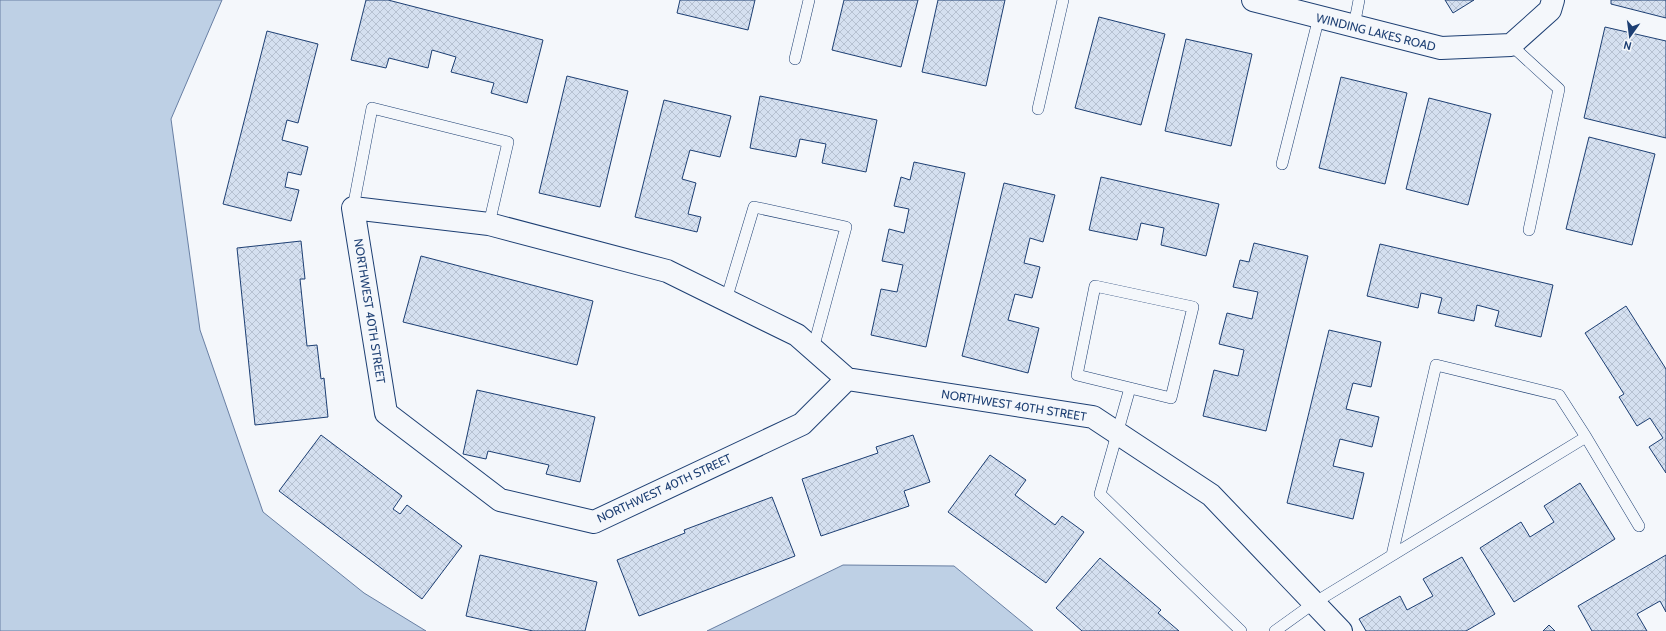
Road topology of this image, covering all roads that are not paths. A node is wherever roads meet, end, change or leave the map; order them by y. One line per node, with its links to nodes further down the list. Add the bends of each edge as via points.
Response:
1 (809, 0): 9 (lane)
2 (1063, 0): 10 (lane)
3 (1253, 0): 6 (street, WINDING LAKES ROAD)
4 (1359, 0): 7 (lane)
5 (1553, 0): 8 (street, via 1550,10)
6 (1319, 17): 7 (street, WINDING LAKES ROAD); 11 (lane)
7 (1354, 26): 8 (street, WINDING LAKES ROAD, via 1441,48)
8 (1511, 45): 14 (lane, via 1558,89)
9 (795, 59)
10 (1038, 109)
11 (1282, 164)
12 (353, 208): 13 (street); 13 (lane, via 372,108 508,142); 17 (street, NORTHWEST 40TH STREET, via 386,413 500,500 594,522 802,424)
13 (489, 224): 15 (street, via 667,271)
14 (1529, 230)
15 (726, 300): 16 (street, via 797,335); 16 (lane, via 754,207 846,227)
16 (813, 349): 17 (street)
17 (847, 379): 19 (street, NORTHWEST 40TH STREET, via 1093,417)
18 (1130, 388): 18 (lane, via 1077,375 1095,286 1193,307 1171,398); 19 (lane)
19 (1116, 432): 23 (street, NORTHWEST 40TH STREET, via 1211,495); 24 (lane, via 1100,494)
20 (1586, 437): 21 (lane); 22 (lane); 22 (lane, via 1559,395 1436,365)
21 (1639, 526)
22 (1392, 555): 23 (lane)
23 (1314, 603): 25 (lane); 26 (street, NORTHWEST 40TH STREET)
24 (1241, 631)
25 (1275, 631)
26 (1341, 631)

